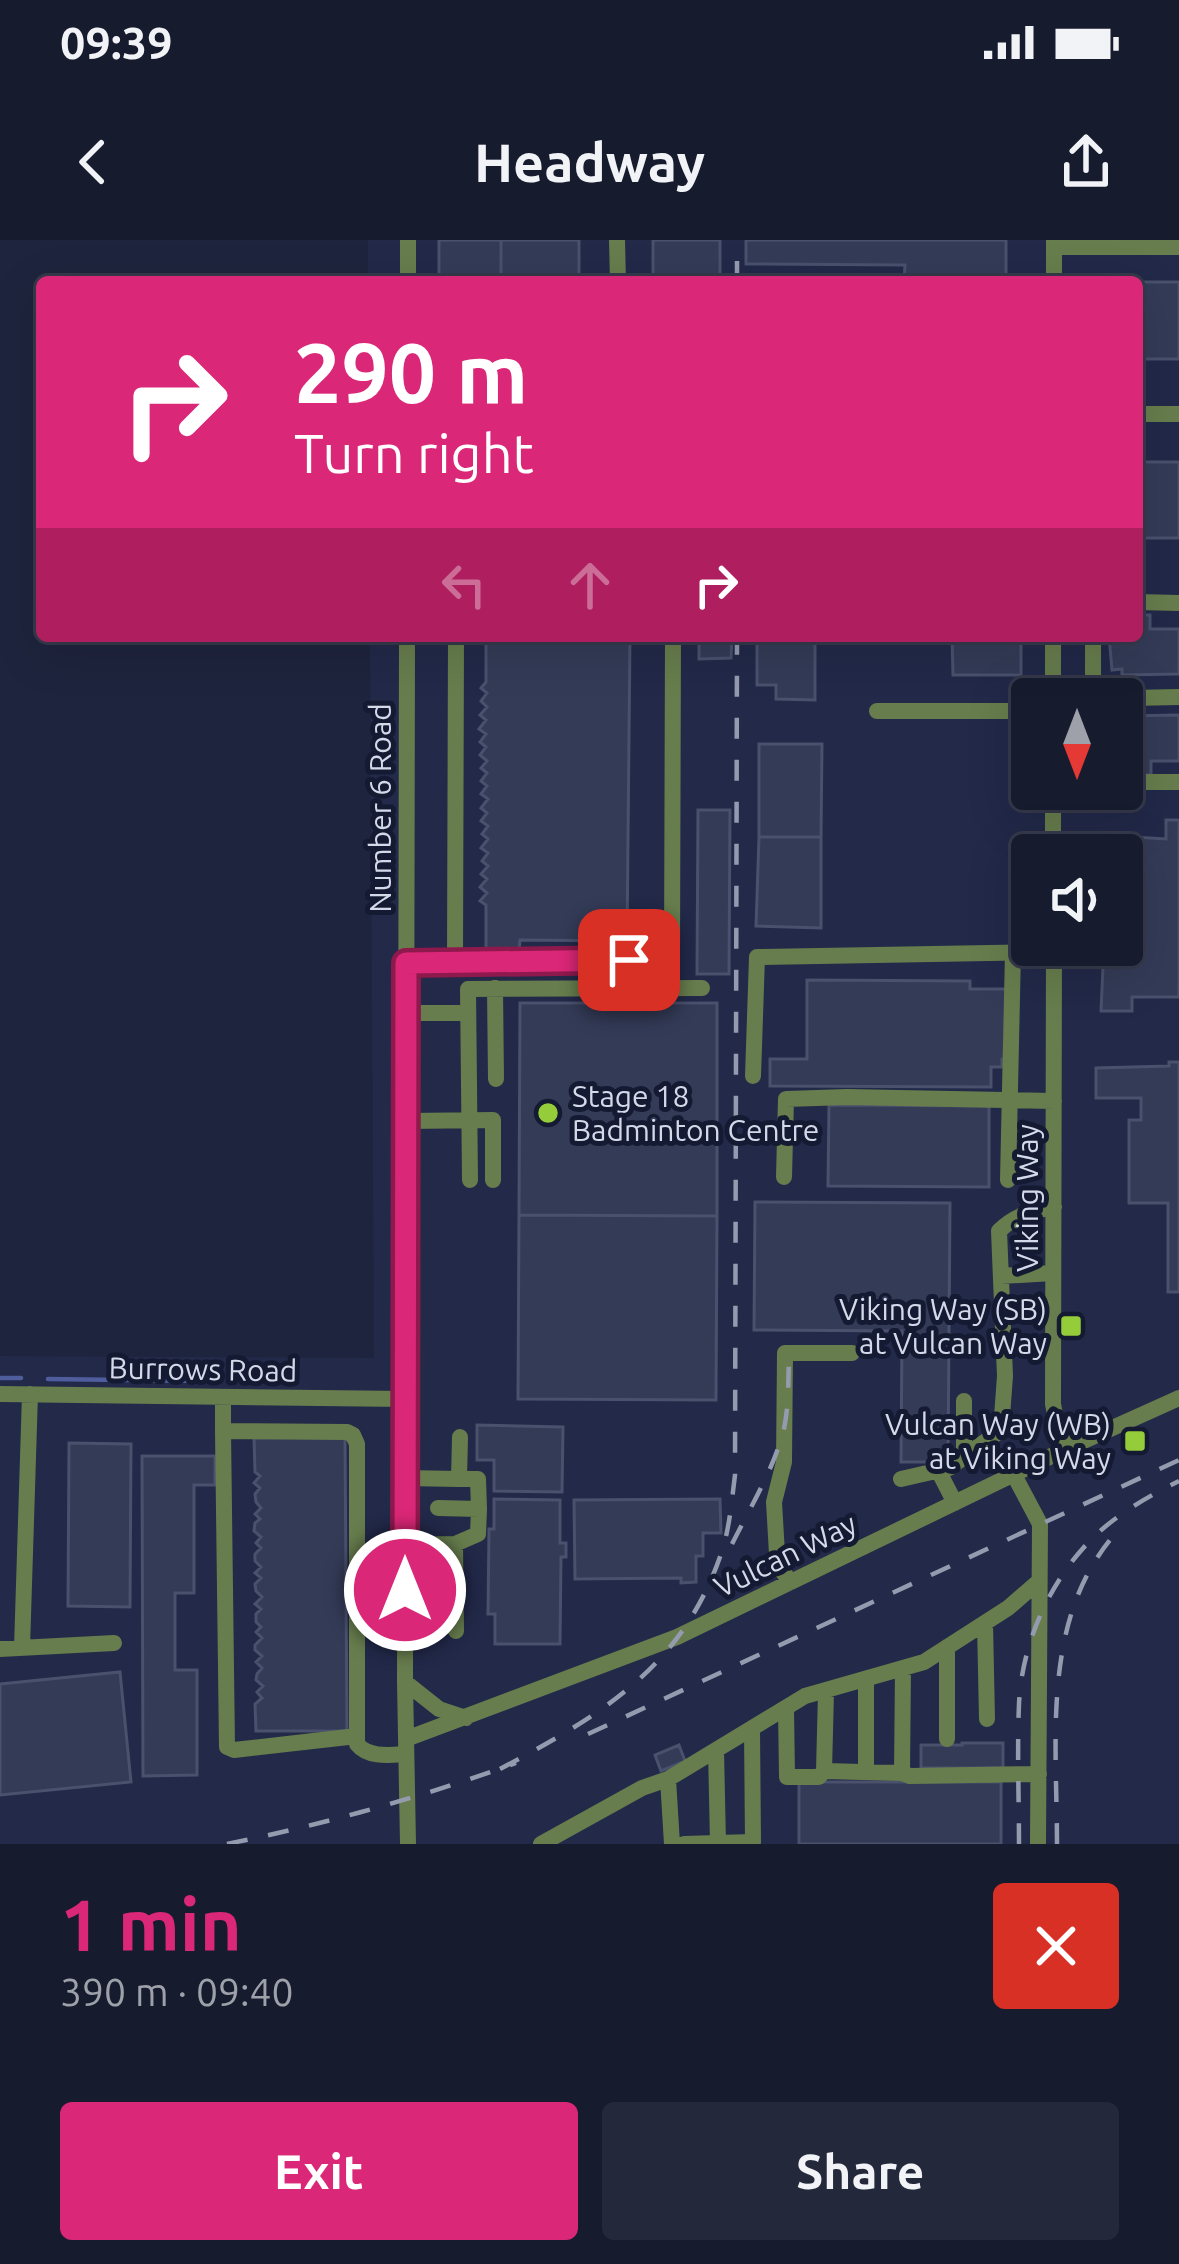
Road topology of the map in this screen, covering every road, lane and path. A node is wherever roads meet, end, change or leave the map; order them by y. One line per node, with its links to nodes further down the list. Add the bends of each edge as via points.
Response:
1 (409, 240): 5 (street)
2 (617, 240): 6 (street)
3 (1054, 243): 4 (street); 7 (street)
4 (1179, 247)
5 (408, 276)
6 (618, 276)
7 (1054, 276)
8 (1143, 414): 9 (street)
9 (1179, 414)
10 (1143, 602): 11 (street)
11 (1179, 604)
12 (407, 642): 26 (street, Number 6 Road)
13 (456, 642): 27 (street)
14 (673, 642): 27 (street, via 672,959)
15 (1053, 642): 17 (street)
16 (1093, 642): 18 (street)
17 (1053, 678)
18 (1091, 678)
19 (1179, 697): 20 (street)
20 (1143, 698)
21 (877, 711): 22 (street)
22 (1011, 711)
23 (1143, 782): 24 (street)
24 (1179, 782)
25 (1011, 952): 34 (street, via 757,957)
26 (406, 963): 27 (street); 32 (street, Number 6 Road)
27 (454, 963)
28 (1013, 966): 36 (street)
29 (1054, 966): 37 (street, Viking Way)
30 (495, 988): 31 (street); 33 (street, via 468,988); 35 (street)
31 (702, 988)
32 (406, 1013): 33 (street); 39 (street, Number 6 Road)
33 (468, 1013): 38 (street)
34 (753, 1076)
35 (496, 1079)
36 (1010, 1100): 37 (street); 40 (street, via 786,1099); 43 (street)
37 (1054, 1101): 44 (street, Viking Way)
38 (469, 1120): 39 (street); 41 (street); 42 (street, via 493,1120)
39 (406, 1121): 52 (street, Number 6 Road)
40 (784, 1177)
41 (470, 1180)
42 (494, 1180)
43 (1008, 1180)
44 (1054, 1208): 45 (street, Viking Way); 46 (street, via 1031,1211 999,1231)
45 (1054, 1273): 46 (street); 56 (street, Viking Way, via 1054,1404)
46 (1001, 1276): 57 (street, via 1004,1421)
47 (852, 1353): 68 (street, via 785,1353 784,1462 774,1502 777,1554)
48 (0, 1394): 49 (street, Burrows Road)
49 (29, 1394): 50 (street, Burrows Road); 74 (street)
50 (223, 1396): 52 (street, Burrows Road); 54 (street)
51 (1179, 1398): 56 (street, Vulcan Way)
52 (405, 1399): 60 (street, Number 6 Road)
53 (964, 1401): 57 (street)
54 (223, 1431): 84 (street, via 347,1432 357,1444); 84 (street, via 227,1747)
55 (460, 1437): 61 (street)
56 (1068, 1448): 59 (street, Vulcan Way)
57 (964, 1456): 58 (street)
58 (938, 1470): 62 (street); 63 (street)
59 (1014, 1474): 63 (street, Vulcan Way); 69 (street, via 1040,1524)
60 (405, 1478): 61 (street); 67 (street, Number 6 Road)
61 (459, 1479): 65 (street, via 478,1479)
62 (901, 1479)
63 (956, 1503): 68 (street, Vulcan Way)
64 (438, 1508): 65 (street)
65 (479, 1509): 66 (street, via 478,1534)
66 (455, 1544): 67 (street); 71 (street)
67 (405, 1545): 78 (street, Number 6 Road)
68 (791, 1582): 81 (street, Vulcan Way, via 677,1637)
69 (1038, 1582): 70 (street); 91 (street)
70 (986, 1623): 73 (street); 82 (street)
71 (455, 1631)
72 (114, 1643): 74 (street)
73 (947, 1647): 76 (street); 85 (street)
74 (22, 1648): 75 (street)
75 (0, 1649)
76 (903, 1668): 77 (street); 90 (street)
77 (866, 1678): 79 (street); 89 (street)
78 (405, 1682): 81 (street, via 439,1709); 86 (street, Number 6 Road)
79 (826, 1692): 80 (street); 88 (street)
80 (786, 1708): 83 (street); 88 (street, via 787,1778)
81 (467, 1718): 86 (street, Vulcan Way)
82 (986, 1719)
83 (752, 1729): 87 (street); 93 (street, via 754,1842)
84 (357, 1736): 86 (street, via 362,1750 375,1754)
85 (946, 1739)
86 (406, 1747): 94 (street, Number 6 Road)
87 (716, 1750): 92 (street); 93 (street)
88 (824, 1771): 89 (street)
89 (866, 1771): 90 (street)
90 (902, 1773): 91 (street)
91 (1039, 1774): 98 (street)
92 (668, 1779): 95 (street); 96 (street)
93 (718, 1843): 97 (street)
94 (408, 1844)
95 (541, 1844)
96 (671, 1844)
97 (684, 1844)
98 (1037, 1844)

